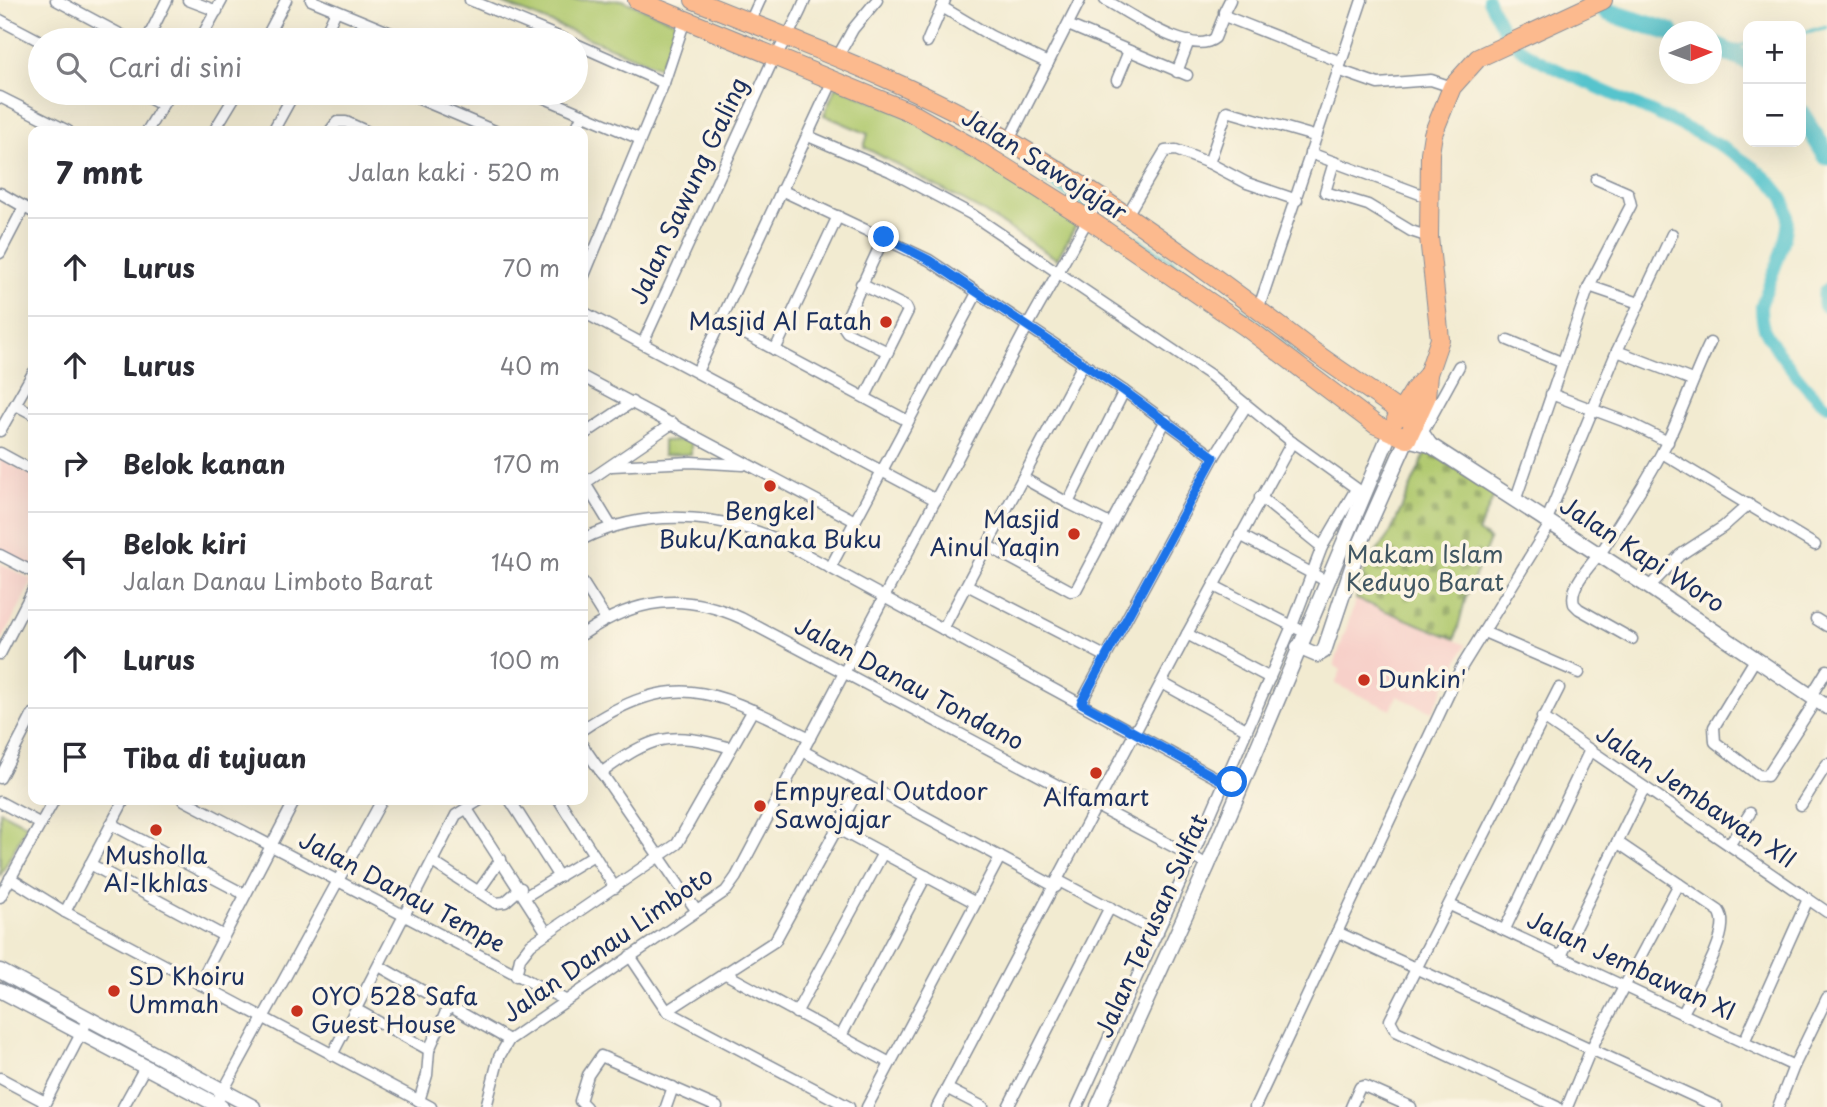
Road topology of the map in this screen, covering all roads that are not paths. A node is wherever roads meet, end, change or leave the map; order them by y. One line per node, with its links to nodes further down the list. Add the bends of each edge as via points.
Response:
1 (56, 0): 25 (street)
2 (167, 0): 26 (street)
3 (188, 0): 19 (street)
4 (222, 0): 19 (street)
5 (286, 0): 28 (street)
6 (312, 0): 18 (street)
7 (470, 0): 31 (street)
8 (637, 0): 20 (main road, Jalan Sawojajar)
9 (760, 0): 23 (street)
10 (805, 0): 35 (street, Jalan Sawung Galing)
11 (877, 0): 38 (street)
12 (1080, 0): 24 (street)
13 (1105, 0): 33 (street, via 1132,18)
14 (1230, 0): 21 (street)
15 (1362, 0): 40 (street)
16 (1603, 0): 45 (main road, Jalan Terusan Sulfat, via 1469,64)
17 (944, 4): 34 (street); 39 (street, via 991,36)
18 (336, 11): 29 (street); 30 (street)
19 (217, 12): 27 (street)
20 (694, 12): 23 (main road, Jalan Sawojajar); 35 (main road, Jalan Sawojajar); 44 (street)
21 (1224, 15): 33 (street, via 1212,41); 40 (street)
22 (0, 20): 32 (street)
23 (750, 22): 35 (main road, Jalan Sawojajar)
24 (1068, 26): 37 (street); 39 (street)
25 (108, 28)
26 (153, 28)
27 (207, 28)
28 (271, 28)
29 (328, 28)
30 (378, 28)
31 (537, 28)
32 (28, 35)
33 (1189, 41): 37 (street, via 1182,74)
34 (927, 42)
35 (780, 48): 38 (main road, Jalan Sawojajar); 41 (main road, Jalan Sawojajar); 92 (street, Jalan Sawung Galing)
36 (588, 49): 44 (street)
37 (1129, 51): 42 (street)
38 (837, 58): 43 (main road, Jalan Sawojajar)
39 (1048, 64): 64 (street)
40 (1339, 66): 45 (street, via 1378,84 1431,80); 62 (street)
41 (833, 80): 43 (main road, Jalan Sawojajar); 61 (street)
42 (1117, 80)
43 (860, 81): 64 (main road, Jalan Sawojajar, via 933,100); 74 (main road, Jalan Sawojajar)
44 (664, 83): 63 (street)
45 (1452, 87): 71 (main road, Jalan Terusan Sulfat, via 1433,134)
46 (0, 97): 53 (street)
47 (161, 105): 54 (street)
48 (230, 105): 55 (street)
49 (287, 105): 56 (street)
50 (433, 105): 59 (street)
51 (562, 105): 52 (street)
52 (583, 114): 60 (street); 63 (street)
53 (58, 126)
54 (150, 126)
55 (217, 126)
56 (276, 126)
57 (337, 126): 58 (street, via 342,122)
58 (353, 126)
59 (483, 126)
60 (577, 126)
61 (808, 136): 69 (street); 82 (street, via 934,194)
62 (1314, 136): 65 (street); 67 (street, via 1227,111)
63 (640, 139): 81 (street)
64 (1009, 140): 74 (main road, Jalan Sawojajar)
65 (1310, 153): 66 (street); 72 (street)
66 (1334, 162): 71 (street); 79 (street, via 1325,192 1368,205)
67 (1209, 163): 72 (street); 75 (street, via 1165,150)
68 (1596, 179): 84 (street, via 1628,193 1631,205)
69 (781, 191): 76 (street); 89 (street)
70 (0, 193): 73 (street)
71 (1428, 197): 79 (main road, Jalan Terusan Sulfat)
72 (1297, 201): 87 (street)
73 (28, 209): 80 (street)
74 (1093, 209): 75 (main road, Jalan Sawojajar); 82 (street, Jalan Danau Limboto); 119 (main road, Jalan Sawojajar)
75 (1127, 215): 87 (main road, Jalan Sawojajar)
76 (838, 216): 78 (street); 94 (street)
77 (1672, 234): 86 (street)
78 (884, 237): 83 (street); 85 (street, via 918,253)
79 (1429, 237): 101 (main road, Jalan Terusan Sulfat, via 1440,331)
80 (0, 253)
81 (588, 266)
82 (1058, 271): 90 (street, Jalan Danau Limboto); 110 (street, via 1210,375)
83 (862, 284): 96 (street, via 843,329); 96 (street, via 908,309)
84 (1588, 286): 86 (street); 97 (street)
85 (977, 293): 90 (street); 115 (street)
86 (1639, 303): 95 (street)
87 (1259, 307): 113 (main road, Jalan Sawojajar)
88 (588, 315): 92 (street)
89 (721, 321): 94 (street); 100 (street)
90 (1027, 327): 98 (street); 135 (street, Jalan Danau Limboto)
91 (1508, 340): 97 (street)
92 (643, 343): 100 (street)
93 (1710, 343): 103 (street)
94 (775, 349): 107 (street)
95 (1617, 351): 103 (street); 111 (street)
96 (888, 352): 107 (street)
97 (1561, 362): 106 (street)
98 (1083, 364): 105 (street); 130 (street)
99 (1459, 366): 120 (street)
100 (697, 372): 129 (street)
101 (1429, 374): 113 (main road, Jalan Terusan Sulfat); 120 (main road, Jalan Terusan Sulfat)
102 (588, 380): 108 (street)
103 (1692, 380): 122 (street)
104 (28, 382): 109 (street)
105 (1124, 391): 114 (street); 137 (street)
106 (1551, 394): 111 (street); 136 (street)
107 (865, 397): 115 (street)
108 (632, 402): 116 (street); 118 (street)
109 (16, 405): 112 (street); 117 (street)
110 (1246, 406): 121 (street); 125 (street)
111 (1594, 409): 122 (street); 140 (street)
112 (28, 411)
113 (1400, 411): 119 (main road, Jalan Terusan Sulfat); 120 (main road, Jalan Kapi Woro)
114 (1166, 420): 125 (street); 141 (street)
115 (908, 421): 129 (street)
116 (673, 424): 126 (street); 127 (street)
117 (0, 431)
118 (588, 432)
119 (1390, 433): 120 (main road, Jalan Kapi Woro); 133 (street, Jalan Terusan Sulfat)
120 (1418, 436): 136 (street, Jalan Kapi Woro); 149 (street, Jalan Terusan Sulfat)
121 (1292, 442): 133 (street); 134 (street)
122 (1668, 442): 124 (street)
123 (0, 453): 128 (street)
124 (1662, 453): 138 (street); 151 (street)
125 (1214, 457): 172 (street)
126 (749, 465): 127 (street); 139 (street)
127 (612, 466): 131 (street)
128 (28, 468)
129 (881, 471): 135 (street); 139 (street)
130 (1023, 478): 137 (street); 147 (street)
131 (588, 479)
132 (588, 488): 142 (street)
133 (1359, 491): 145 (street, Jalan Terusan Sulfat); 148 (street)
134 (1260, 497): 143 (street); 148 (street)
135 (936, 500): 159 (street, Jalan Danau Limboto)
136 (1515, 501): 140 (street, Jalan Kapi Woro)
137 (1069, 503): 141 (street)
138 (1749, 504): 146 (street); 157 (street, via 1680,555)
139 (855, 521): 152 (street)
140 (1548, 523): 151 (street, Jalan Kapi Woro); 167 (street)
141 (1110, 524): 147 (street, via 1071,591)
142 (611, 526): 144 (street); 152 (street, via 668,518 735,524 782,541)
143 (1240, 535): 154 (street); 156 (street)
144 (588, 537)
145 (1342, 542): 149 (street); 154 (street, Jalan Terusan Sulfat)
146 (1815, 545)
147 (988, 546): 155 (street)
148 (1322, 547): 154 (street)
149 (1357, 549): 170 (street, Jalan Terusan Sulfat, via 1324,651 1317,655)
150 (0, 555): 153 (street)
151 (1600, 556): 157 (street, Jalan Kapi Woro); 169 (street, via 1576,586 1572,601)
152 (830, 568): 159 (street)
153 (28, 569)
154 (1320, 578): 165 (street, Jalan Terusan Sulfat)
155 (967, 585): 164 (street); 172 (street)
156 (1214, 586): 165 (street); 168 (street)
157 (1649, 587): 173 (street, Jalan Kapi Woro)
158 (588, 591): 161 (street)
159 (883, 598): 164 (street); 177 (street, Jalan Danau Limboto)
160 (28, 600): 171 (street)
161 (605, 618): 166 (street, Jalan Danau Tondano); 177 (street, Jalan Danau Tondano, via 653,603 702,602)
162 (1816, 619): 163 (street)
163 (1827, 626)
164 (943, 629): 182 (street)
165 (1298, 629): 170 (street, Jalan Terusan Sulfat); 174 (street)
166 (588, 630)
167 (1485, 632): 176 (street); 250 (street, via 1461,668)
168 (1186, 634): 178 (street); 179 (street)
169 (1632, 639)
170 (1298, 647): 174 (street, Jalan Terusan Sulfat)
171 (0, 654)
172 (1105, 656): 182 (street)
173 (1756, 658): 181 (street, Jalan Kapi Woro); 181 (street, via 1713,727 1712,736 1758,775 1767,776)
174 (1285, 661): 178 (street); 200 (street, Jalan Terusan Sulfat)
175 (1827, 670): 181 (street)
176 (1579, 673)
177 (844, 674): 189 (street, Jalan Danau Limboto); 212 (street, Jalan Danau Tondano)
178 (1270, 678): 187 (street)
179 (1162, 683): 187 (street); 188 (street)
180 (1559, 688): 184 (street)
181 (1818, 701)
182 (1081, 703): 188 (street)
183 (752, 710): 186 (street, via 705,692 655,693); 189 (street); 190 (street)
184 (1542, 717): 191 (street, Jalan Jembawan XII); 243 (street)
185 (28, 724): 196 (street)
186 (588, 726)
187 (1246, 729): 198 (street)
188 (1135, 734): 198 (street); 212 (street)
189 (810, 738): 192 (street, Jalan Danau Limboto)
190 (731, 748): 195 (street, via 702,739 662,738 636,748); 225 (street, via 687,832)
191 (1590, 750): 201 (street, Jalan Jembawan XII); 249 (street)
192 (803, 751): 199 (street); 245 (street, Jalan Danau Limboto, via 736,877 726,891)
193 (588, 754): 195 (street)
194 (1827, 765): 197 (street)
195 (601, 773): 225 (street)
196 (0, 778)
197 (1824, 778): 203 (street)
198 (1225, 781): 200 (street); 224 (street)
199 (862, 783): 217 (street); 223 (street)
200 (1240, 786): 229 (street, Jalan Terusan Sulfat)
201 (1644, 788): 218 (street); 219 (street, Jalan Jembawan XII)
202 (0, 802): 215 (street)
203 (1801, 804)
204 (51, 805): 215 (street)
205 (121, 805): 216 (street)
206 (193, 805): 220 (street, Jalan Danau Tempe)
207 (292, 805): 220 (street)
208 (379, 805): 233 (street)
209 (473, 805): 213 (street)
210 (513, 805): 231 (street)
211 (562, 805): 222 (street)
212 (1096, 808): 224 (street, Jalan Danau Tondano); 234 (street)
213 (467, 809): 226 (street); 227 (street, via 456,815)
214 (1750, 813): 219 (street)
215 (41, 824): 232 (street)
216 (111, 824): 228 (street); 239 (street)
217 (838, 829): 221 (street); 259 (street, via 775,941)
218 (1617, 842): 235 (street); 255 (street)
219 (1730, 844): 241 (street, Jalan Jembawan XII)
220 (269, 846): 233 (street, Jalan Danau Tempe); 239 (street)
221 (883, 853): 230 (street); 269 (street)
222 (594, 855): 231 (street); 236 (street)
223 (1000, 857): 234 (street); 242 (street)
224 (1192, 857): 229 (street, Jalan Danau Tondano); 252 (street)
225 (660, 858): 236 (street); 245 (street)
226 (501, 859): 237 (street); 238 (street)
227 (434, 863): 237 (street); 248 (street)
228 (90, 864): 246 (street); 253 (street)
229 (1208, 865): 274 (street, Jalan Terusan Sulfat)
230 (926, 876): 242 (street); 276 (street)
231 (559, 877): 238 (street)
232 (10, 878): 240 (street); 246 (street)
233 (336, 881): 248 (street, Jalan Danau Tempe); 271 (street)
234 (1057, 884): 244 (street); 287 (street)
235 (1679, 884): 262 (street); 270 (street, via 1719,911 1725,923)
236 (615, 888): 251 (street)
237 (478, 892): 238 (street, via 501,904)
238 (523, 892): 251 (street)
239 (244, 894): 253 (street)
240 (0, 897)
241 (1808, 899): 247 (street, Jalan Jembawan XII); 278 (street)
242 (974, 902): 282 (street)
243 (1450, 905): 249 (street, Jalan Jembawan XI); 257 (street)
244 (1110, 907): 252 (street); 302 (street)
245 (696, 910): 254 (street, Jalan Danau Limboto)
246 (65, 912): 261 (street)
247 (1827, 912)
248 (404, 918): 256 (street); 260 (street, Jalan Danau Tempe)
249 (1505, 929): 255 (street, Jalan Jembawan XI)
250 (1337, 932): 257 (street); 305 (street)
251 (547, 933): 260 (street, via 525,950)
252 (1158, 933): 273 (street)
253 (222, 935): 261 (street)
254 (630, 956): 265 (street, Jalan Danau Limboto); 268 (street)
255 (1560, 958): 262 (street, Jalan Jembawan XI)
256 (379, 966): 266 (street); 267 (street)
257 (1417, 967): 279 (street); 308 (street, via 1390,1020 1396,1031)
258 (0, 971): 272 (street)
259 (724, 973): 268 (street); 269 (street)
260 (516, 976): 265 (street, Jalan Danau Tempe)
261 (199, 984): 271 (street)
262 (1624, 988): 270 (street, Jalan Jembawan XI); 279 (street)
263 (0, 990): 275 (street)
264 (1827, 998): 283 (street)
265 (565, 1000): 277 (street, Jalan Danau Limboto)
266 (449, 1005): 277 (street); 280 (street)
267 (357, 1010): 280 (street); 281 (street)
268 (667, 1011): 298 (street)
269 (796, 1013): 276 (street)
270 (1683, 1013): 278 (street, Jalan Jembawan XI)
271 (261, 1016): 281 (street); 288 (street)
272 (89, 1018): 275 (street); 288 (street)
273 (1118, 1019): 274 (street); 303 (street)
274 (1135, 1026): 304 (street, Jalan Terusan Sulfat)
275 (81, 1034): 284 (street); 290 (street)
276 (841, 1036): 282 (street)
277 (509, 1040): 294 (street, Jalan Danau Limboto, via 499,1057)
278 (1744, 1042): 283 (street, Jalan Jembawan XI)
279 (1591, 1049): 309 (street); 310 (street)
280 (429, 1050): 289 (street)
281 (332, 1055): 289 (street)
282 (890, 1063): 299 (street)
283 (1794, 1066): 311 (street)
284 (144, 1069): 288 (street); 291 (street)
285 (0, 1078): 290 (street)
286 (673, 1087): 295 (street, via 601,1056 588,1075 580,1101); 296 (street); 297 (street)
287 (947, 1089): 300 (street); 301 (street)
288 (220, 1101): 292 (street)
289 (419, 1101): 293 (street)
290 (44, 1105)
291 (123, 1107)
292 (253, 1107)
293 (431, 1107)
294 (486, 1107)
295 (586, 1107)
296 (666, 1107)
297 (717, 1107)
298 (849, 1107)
299 (867, 1107)
300 (937, 1107)
301 (984, 1107)
302 (1008, 1107)
303 (1077, 1107)
304 (1098, 1107)
305 (1255, 1107)
306 (1351, 1107): 307 (street, via 1364,1086)
307 (1411, 1107)
308 (1557, 1107)
309 (1567, 1107)
310 (1717, 1107)
311 (1778, 1107)

